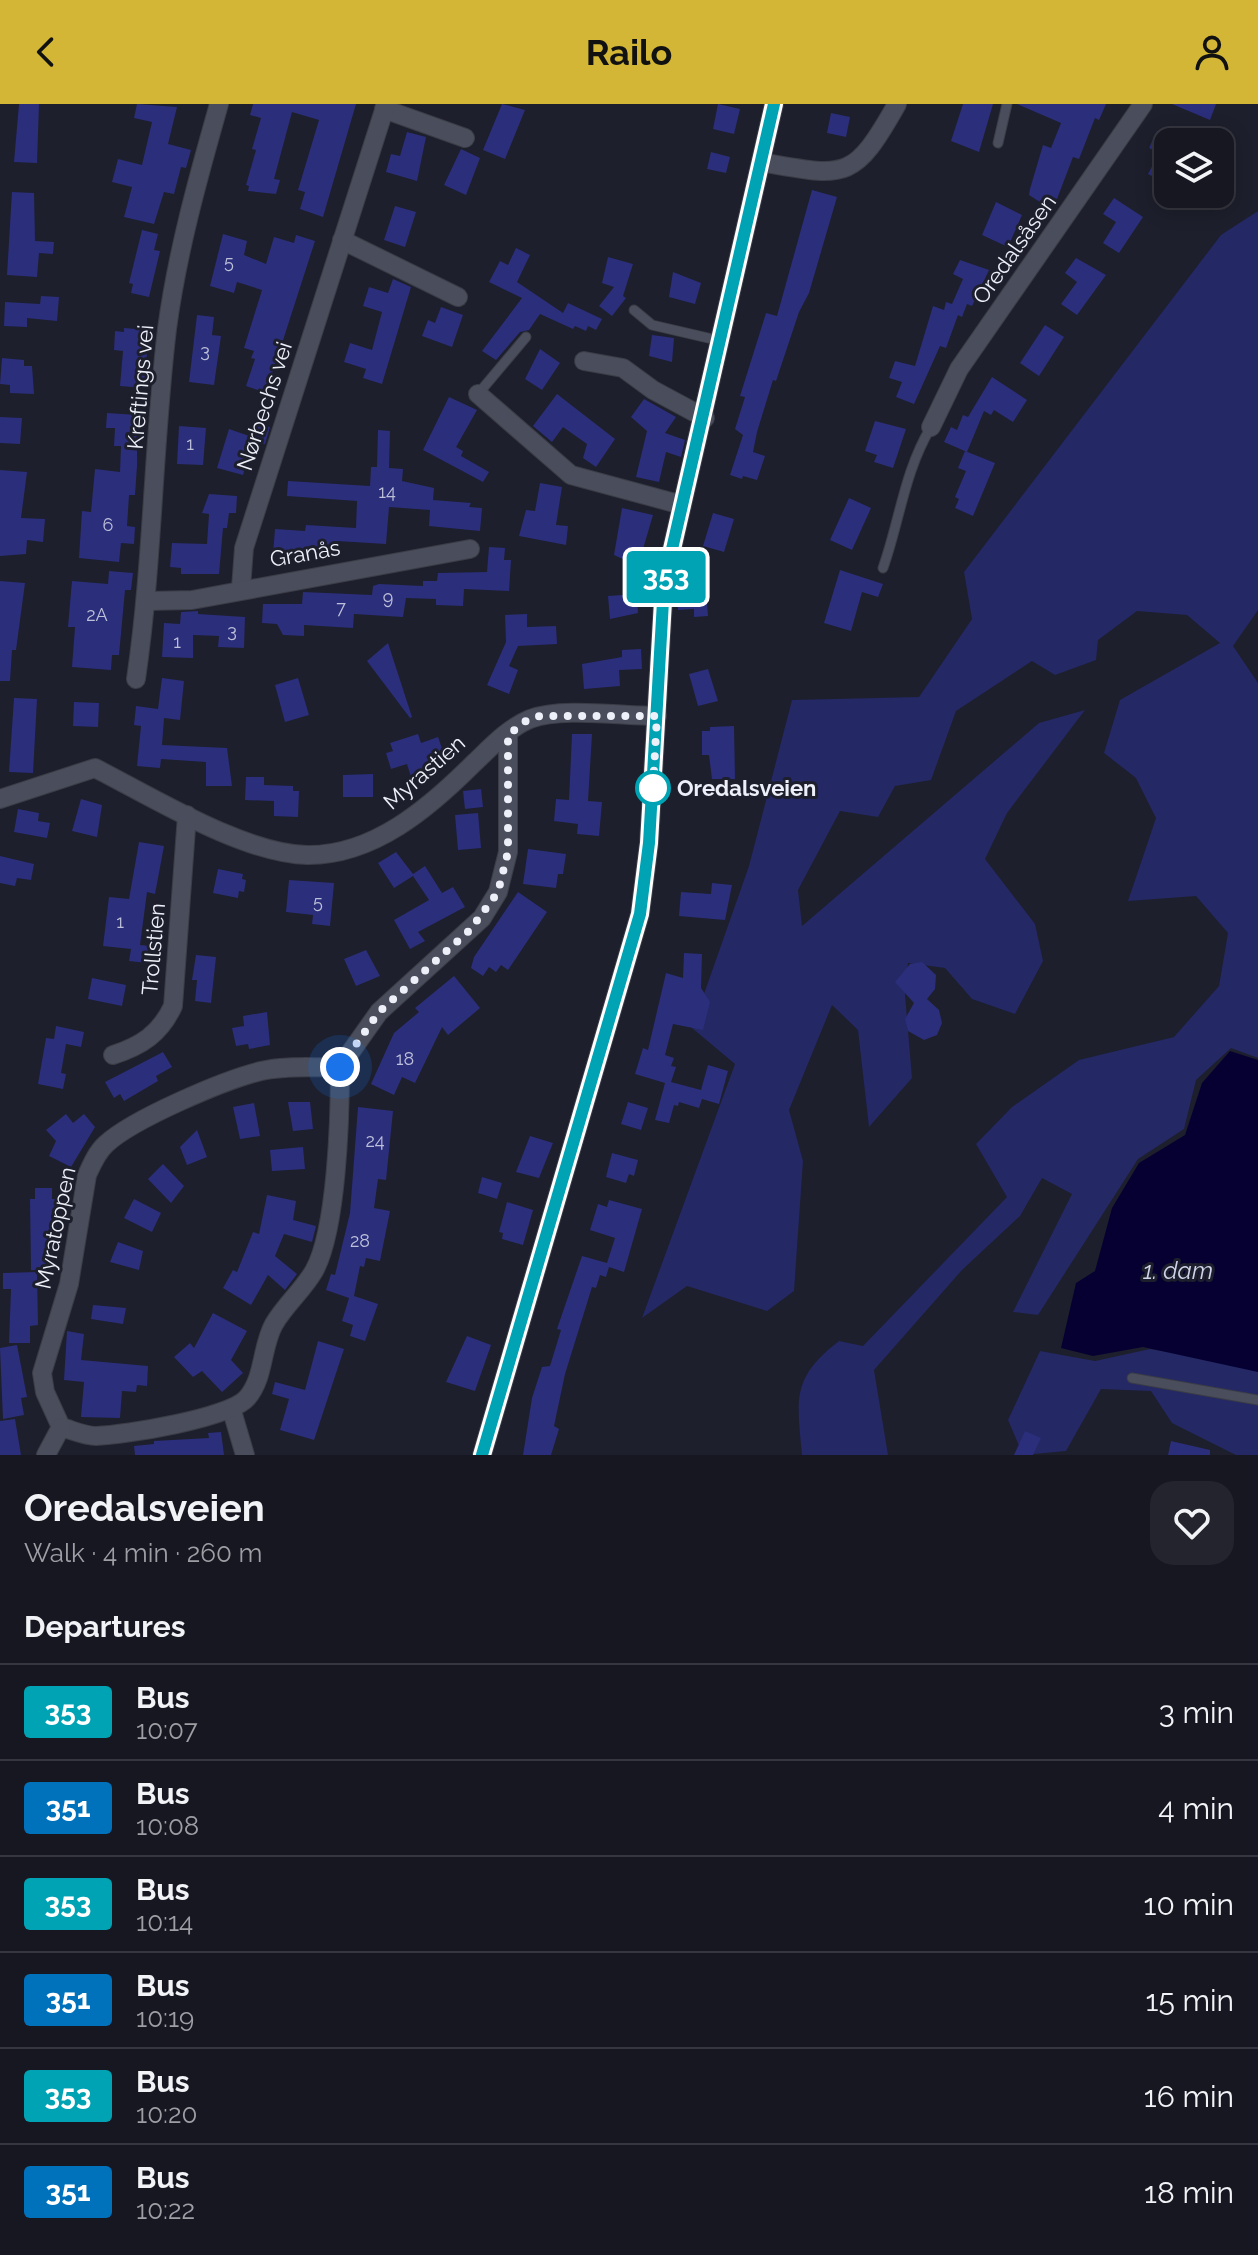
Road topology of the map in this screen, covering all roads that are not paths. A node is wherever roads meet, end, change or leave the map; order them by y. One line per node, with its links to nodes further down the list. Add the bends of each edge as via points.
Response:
1 (219, 104): 23 (street, Kreftings vei, via 188,218 168,328)
2 (774, 104): 9 (street)
3 (897, 104): 9 (street, via 869,152 852,166 815,171)
4 (1007, 104): 8 (lane)
5 (1143, 104): 18 (street, Oredalsåsen, via 959,369)
6 (385, 107): 7 (street, Nørbechs vei); 10 (street, Nørbechs vei)
7 (465, 138)
8 (998, 143)
9 (761, 162): 14 (street)
10 (342, 240): 11 (street); 22 (street, Nørbechs vei, via 244,548)
11 (458, 297)
12 (634, 310): 14 (lane, via 652,325)
13 (526, 337): 16 (lane)
14 (721, 341): 17 (street)
15 (584, 361): 17 (street, via 623,368)
16 (478, 394): 19 (street, via 571,475)
17 (705, 418): 19 (street)
18 (931, 427): 21 (lane, via 904,484)
19 (682, 505): 25 (street, via 664,584)
20 (470, 549): 22 (street, Granås)
21 (883, 568)
22 (241, 588): 23 (street, Granås, via 192,600)
23 (148, 601): 24 (street, Kreftings vei)
24 (136, 679)
25 (657, 716): 26 (street, Myrastien, via 540,716); 37 (street, via 640,914)
26 (508, 735): 28 (street, Myrastien, via 408,821 333,852 275,850); 30 (street, via 508,852 498,892 474,926 379,1012)
27 (0, 799): 28 (street, Myrastien, via 95,768)
28 (187, 815): 29 (street, Trollstien, via 173,1006 164,1026 137,1047)
29 (113, 1055)
30 (340, 1067): 33 (street, via 328,1228 320,1257 272,1328 256,1384); 34 (street, Myratoppen, via 261,1071 139,1120 104,1145 87,1175 69,1284 42,1373)
31 (1132, 1378): 32 (lane)
32 (1258, 1400)
33 (232, 1411): 34 (street, via 122,1434 92,1436); 36 (street)
34 (61, 1427): 35 (street)
35 (46, 1455)
36 (245, 1455)
37 (482, 1455)

